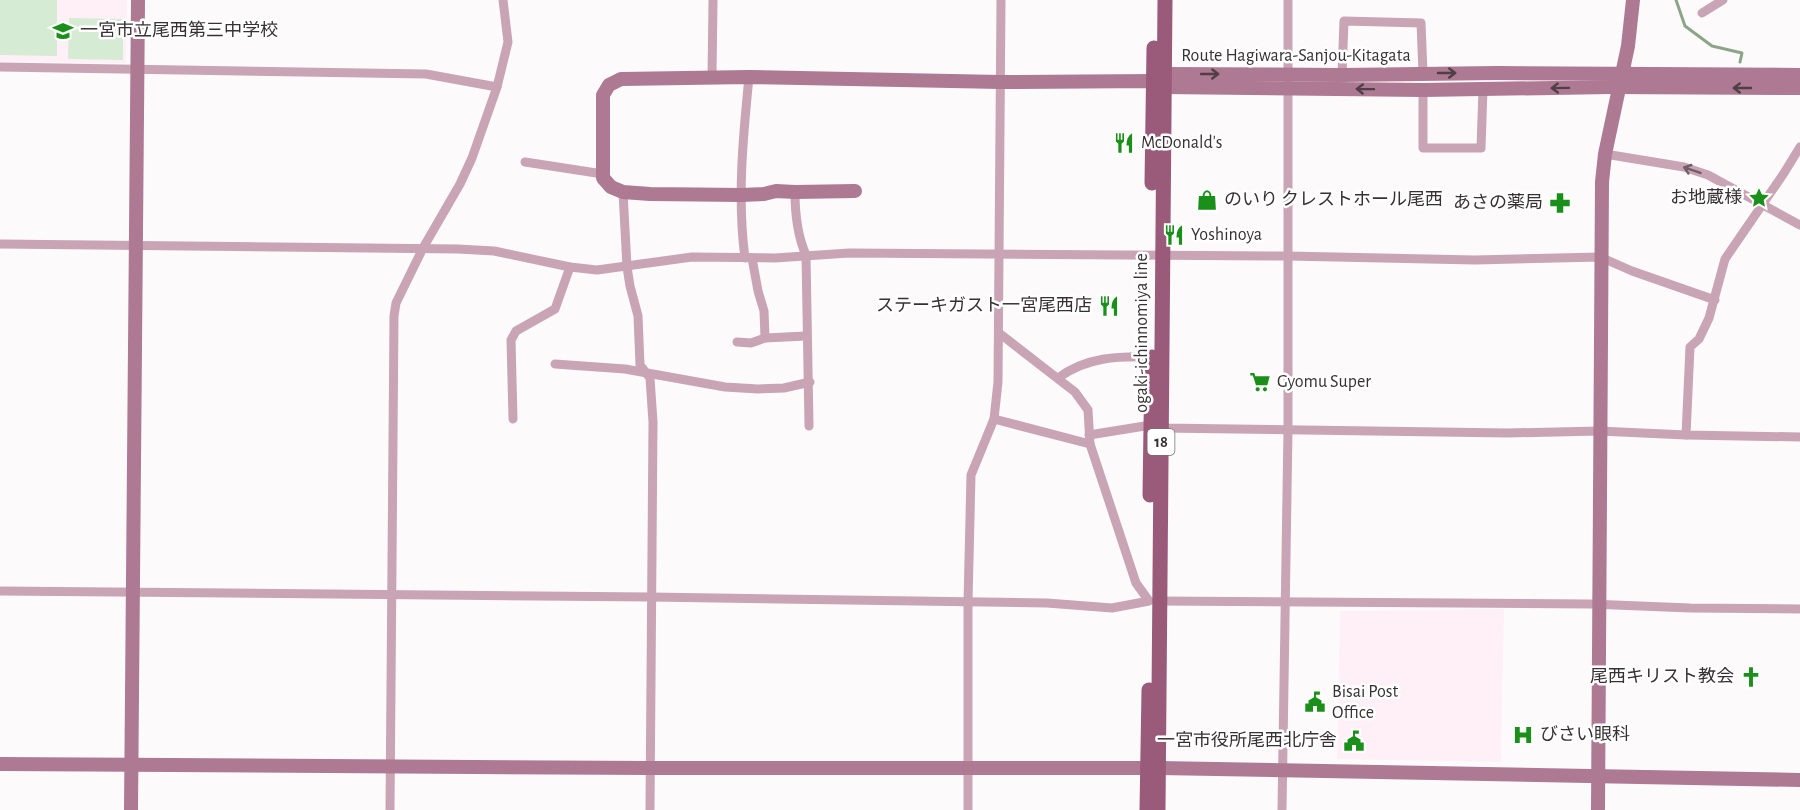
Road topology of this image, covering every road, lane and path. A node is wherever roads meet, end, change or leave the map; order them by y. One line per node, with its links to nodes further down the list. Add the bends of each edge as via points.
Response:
1 (138, 0): 12 (street)
2 (503, 0): 22 (street, via 508,42)
3 (713, 0): 16 (street)
4 (1001, 0): 21 (street)
5 (1155, 0): 18 (main road, ogaki-ichinnomiya line / 18)
6 (1165, 0): 18 (main road, ogaki-ichinnomiya line / 18)
7 (1288, 0): 19 (street)
8 (1633, 0): 20 (street)
9 (1723, 0): 10 (street)
10 (1702, 13)
11 (0, 67): 12 (street)
12 (137, 69): 22 (street, via 426,74); 37 (street)
13 (1423, 73): 14 (street, Route Hagiwara-Sanjou-Kitagata); 14 (street, via 1421,23 1344,21); 20 (street, Route Hagiwara-Sanjou-Kitagata, one-way to 20)
14 (1342, 75): 19 (street, Route Hagiwara-Sanjou-Kitagata)
15 (1800, 75): 20 (street, Route Hagiwara-Sanjou-Kitagata)
16 (712, 77): 17 (street, Route Hagiwara-Sanjou-Kitagata); 29 (street, Route Hagiwara-Sanjou-Kitagata, via 621,79 609,86 603,95)
17 (748, 77): 21 (street, Route Hagiwara-Sanjou-Kitagata); 33 (street)
18 (1161, 81): 19 (street, Route Hagiwara-Sanjou-Kitagata); 21 (street, Route Hagiwara-Sanjou-Kitagata); 41 (main road, ogaki-ichinnomiya line / 18)
19 (1287, 81): 24 (street, Route Hagiwara-Sanjou-Kitagata, one-way to 19); 42 (street)
20 (1620, 81): 23 (street, Route Hagiwara-Sanjou-Kitagata, one-way to 20); 25 (street, Route Hagiwara-Sanjou-Kitagata, one-way to 25); 27 (street)
21 (1000, 82): 40 (street)
22 (497, 87): 38 (street, via 472,158)
23 (1800, 88)
24 (1424, 90): 25 (street, Route Hagiwara-Sanjou-Kitagata); 25 (street, via 1423,148 1481,148)
25 (1483, 90)
26 (1800, 147): 34 (street)
27 (1605, 154): 34 (street, one-way to 27, via 1684,167); 43 (street)
28 (525, 162): 29 (street)
29 (603, 174): 31 (street, via 611,187)
30 (855, 191): 32 (street)
31 (623, 192): 33 (street); 46 (street)
32 (795, 192): 33 (street, via 776,190); 39 (street, via 795,219)
33 (742, 195): 44 (street, via 742,235)
34 (1763, 204): 35 (street); 47 (street, via 1725,259)
35 (1800, 225)
36 (0, 244): 37 (street)
37 (136, 245): 38 (street); 67 (street)
38 (423, 248): 45 (street, via 494,251); 68 (street, via 396,303 394,316)
39 (806, 255): 40 (street); 44 (street); 49 (street)
40 (1000, 255): 41 (street); 48 (street)
41 (1157, 255): 42 (street); 52 (main road, ogaki-ichinnomiya line / 18); 60 (main road, ogaki-ichinnomiya line / 18)
42 (1288, 256): 43 (street, via 1475,260); 61 (street)
43 (1600, 256): 47 (street); 62 (street)
44 (749, 258): 46 (street, via 692,257); 50 (street, via 764,311)
45 (570, 267): 46 (street); 57 (street, via 555,309 516,331 511,340)
46 (627, 267): 54 (street, via 638,316 640,365)
47 (1715, 300): 63 (street, via 1699,339 1690,347)
48 (999, 333): 55 (street); 58 (street)
49 (806, 336): 50 (street); 56 (street)
50 (765, 338): 51 (street)
51 (737, 342)
52 (1152, 357): 55 (street, via 1121,356 1091,361); 60 (main road, ogaki-ichinnomiya line / 18)
53 (555, 364): 54 (street)
54 (646, 373): 56 (street, via 758,389); 69 (street, via 651,378 653,422)
55 (1058, 378): 65 (street, via 1088,410)
56 (810, 382): 59 (street)
57 (513, 419)
58 (994, 419): 65 (street); 72 (street, via 971,475)
59 (809, 426)
60 (1156, 426): 61 (street); 65 (street); 70 (main road, ogaki-ichinnomiya line / 18)
61 (1288, 430): 62 (street); 71 (street)
62 (1599, 431): 63 (street); 73 (street)
63 (1686, 435): 64 (street)
64 (1800, 437)
65 (1090, 440): 70 (street, via 1136,583)
66 (0, 591): 67 (street)
67 (133, 592): 68 (street); 76 (street)
68 (392, 596): 69 (street); 77 (street)
69 (651, 597): 72 (street); 78 (street)
70 (1154, 601): 71 (street); 72 (street, via 1112,608); 80 (main road, ogaki-ichinnomiya line / 18)
71 (1285, 601): 73 (street); 81 (street)
72 (968, 602): 79 (street)
73 (1598, 604): 74 (street); 82 (street)
74 (1800, 609)
75 (0, 764): 76 (street)
76 (131, 764): 77 (street); 84 (street)
77 (391, 766): 78 (street); 85 (street)
78 (650, 768): 79 (street); 86 (street)
79 (969, 768): 80 (street); 87 (street)
80 (1154, 768): 81 (street); 88 (main road, ogaki-ichinnomiya line / 18); 89 (main road, ogaki-ichinnomiya line / 18)
81 (1282, 770): 82 (street); 90 (street)
82 (1598, 777): 83 (street); 91 (street)
83 (1800, 780)
84 (131, 810)
85 (390, 810)
86 (650, 810)
87 (968, 810)
88 (1147, 810)
89 (1158, 810)
90 (1282, 810)
91 (1598, 810)

